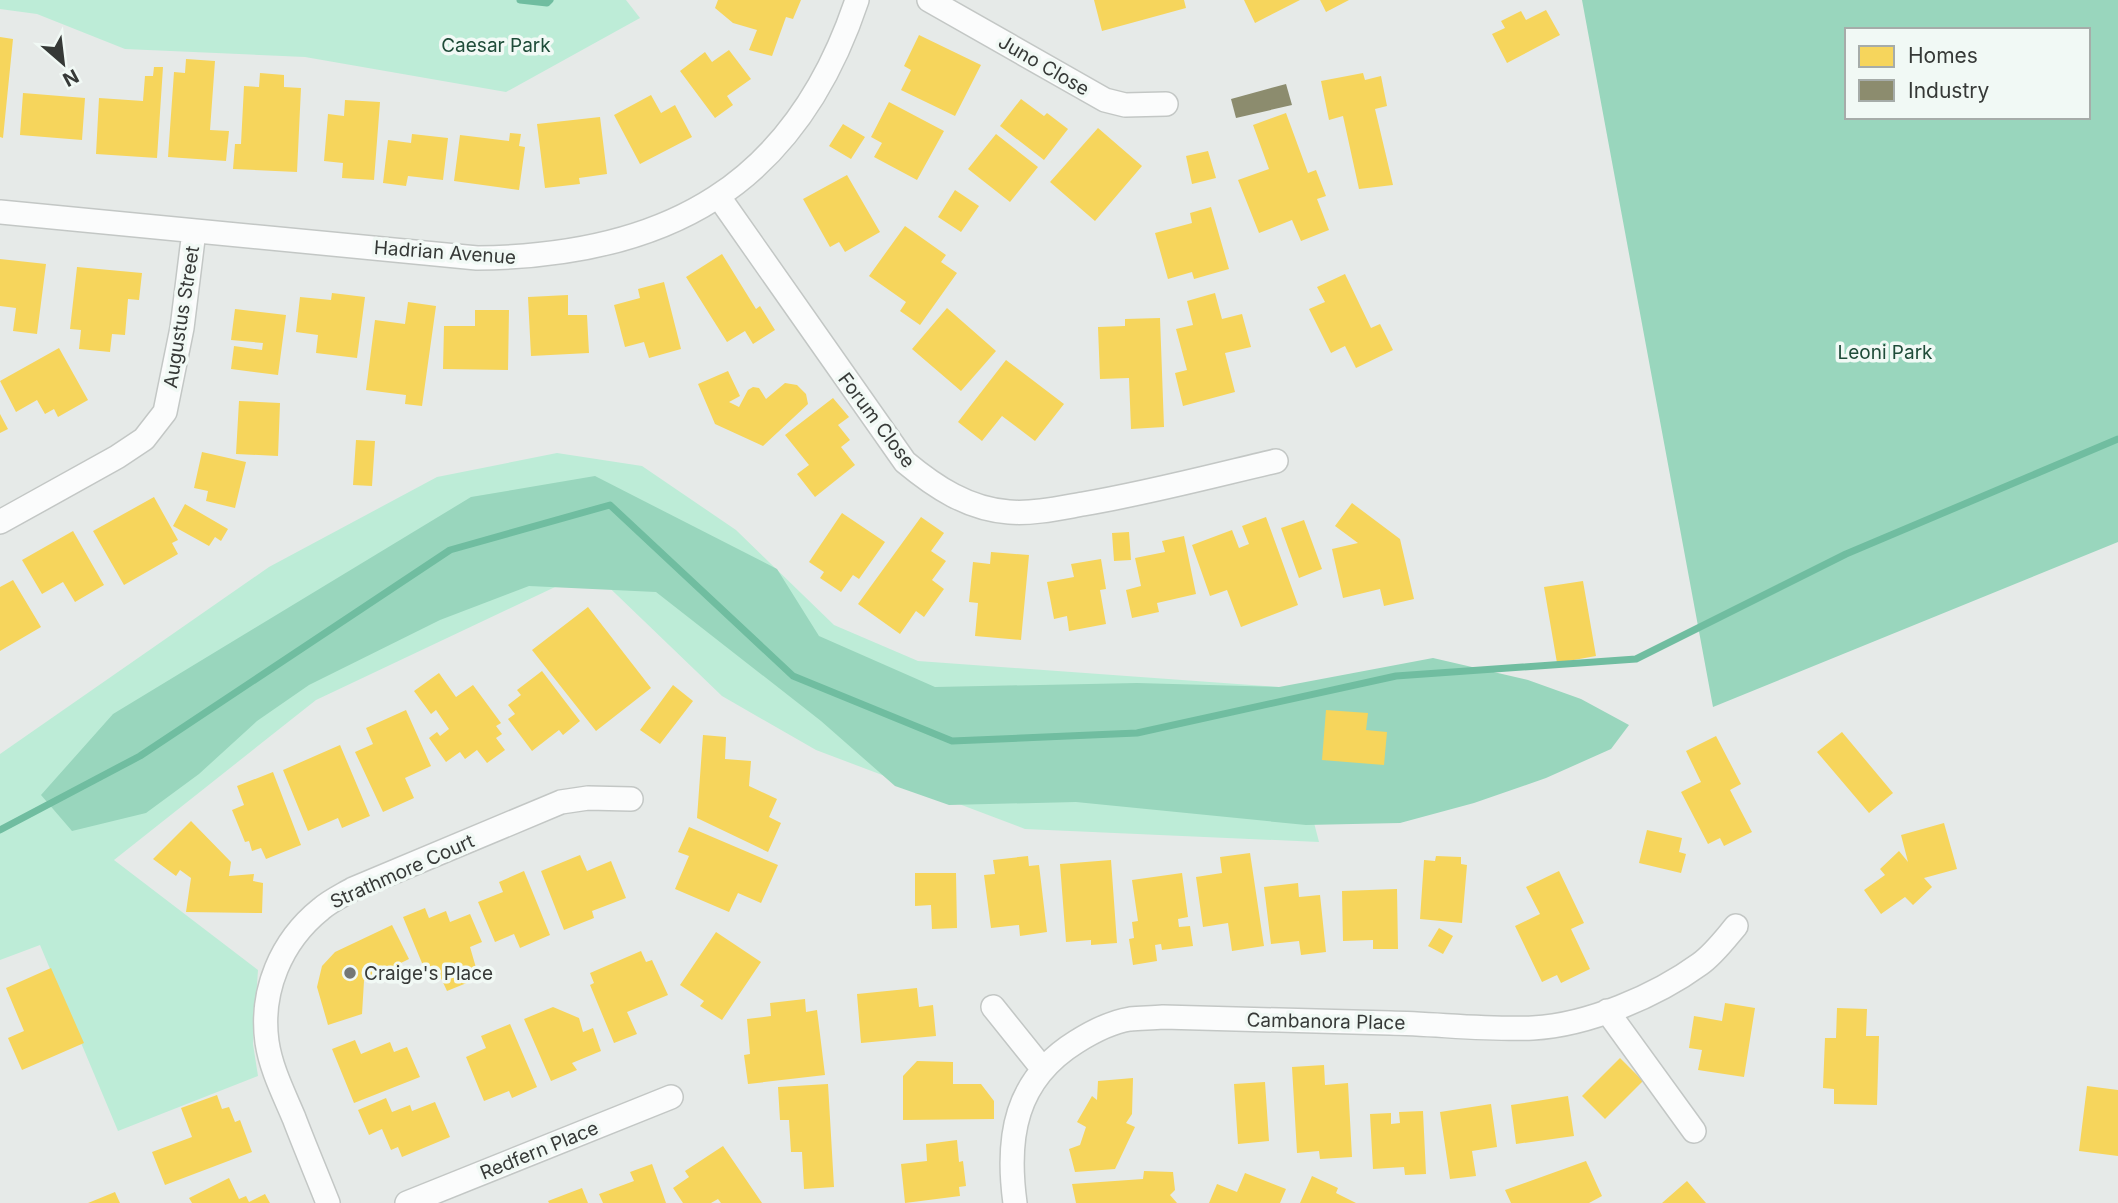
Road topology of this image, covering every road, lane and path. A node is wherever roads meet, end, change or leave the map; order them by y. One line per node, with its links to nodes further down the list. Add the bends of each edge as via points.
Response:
1 (857, 0): 4 (street, Hadrian Avenue, via 818,92 775,149)
2 (929, 0): 3 (street, Juno Close, via 1105,100 1125,105)
3 (1166, 104)
4 (719, 197): 6 (street, Hadrian Avenue, via 688,214 610,242 528,257 477,258); 7 (street, Forum Close, via 905,462 934,486 969,504 1009,513 1056,509)
5 (0, 212): 6 (street, Hadrian Avenue)
6 (194, 231): 8 (street, Augustus Street, via 165,412 144,439)
7 (1276, 461)
8 (0, 522)
9 (631, 799): 16 (street, Strathmore Court, via 561,802 353,889 322,907 284,950 266,1009 267,1043)
10 (1736, 926): 12 (street, Cambanora Place, via 1700,964 1647,995)
11 (993, 1007): 13 (street)
12 (1607, 1011): 13 (street, Cambanora Place, via 1536,1028 1128,1019 1096,1030); 15 (street)
13 (1042, 1068): 18 (street, Cambanora Place, via 1027,1092 1012,1141)
14 (671, 1097): 17 (street, Redfern Place)
15 (1694, 1131)
16 (328, 1203)
17 (407, 1203)
18 (1014, 1203)

